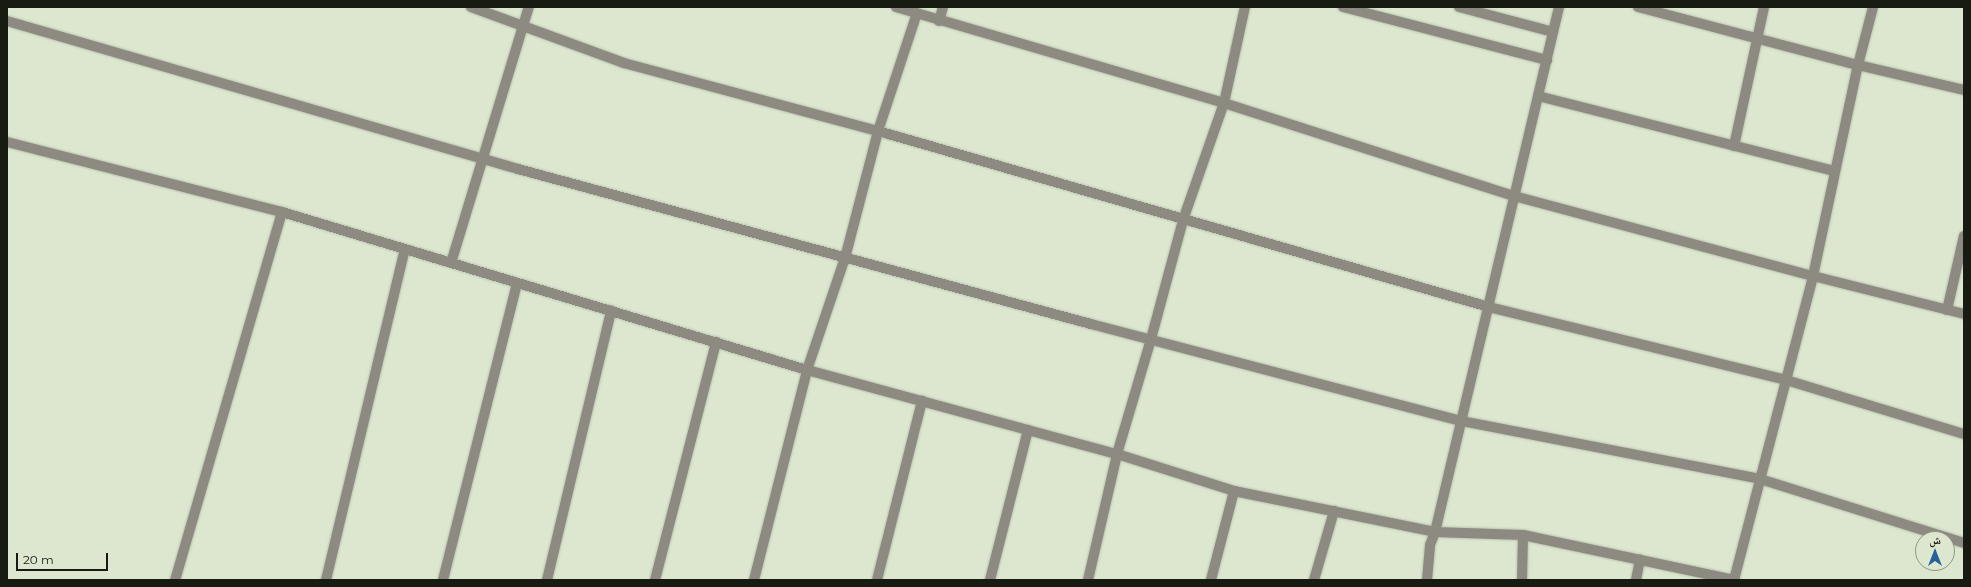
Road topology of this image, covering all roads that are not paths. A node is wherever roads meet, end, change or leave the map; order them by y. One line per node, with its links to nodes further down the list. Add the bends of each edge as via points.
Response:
1 (471, 7): 15 (street)
2 (529, 7): 15 (street)
3 (896, 7): 12 (street)
4 (943, 7): 14 (street)
5 (1245, 7): 22 (street)
6 (1343, 7): 18 (street)
7 (1459, 7): 16 (street)
8 (1559, 7): 16 (street)
9 (1638, 7): 17 (street)
10 (1764, 7): 17 (street)
11 (1873, 7): 19 (street)
12 (917, 13): 14 (street); 23 (street)
13 (7, 21): 26 (street)
14 (938, 21): 22 (street)
15 (523, 26): 23 (street, via 624,64); 26 (street)
16 (1553, 32): 18 (street)
17 (1757, 38): 19 (street); 25 (street)
18 (1547, 60): 21 (street)
19 (1858, 64): 20 (street); 27 (street)
20 (1964, 90)
21 (1538, 96): 25 (street); 28 (street)
22 (1224, 103): 28 (street); 30 (street)
23 (878, 131): 30 (street); 33 (street)
24 (7, 142): 29 (street)
25 (1734, 146): 27 (street)
26 (483, 158): 33 (street); 34 (street)
27 (1835, 171): 35 (street)
28 (1514, 196): 35 (street); 37 (street)
29 (282, 212): 32 (street); 57 (street)
30 (1183, 220): 37 (street); 41 (street)
31 (1964, 236): 38 (street)
32 (405, 249): 34 (street); 58 (street)
33 (845, 258): 41 (street); 43 (street)
34 (451, 263): 36 (street)
35 (1813, 276): 38 (street); 44 (street)
36 (517, 283): 39 (street); 59 (street)
37 (1489, 307): 44 (street); 46 (street)
38 (1947, 310): 40 (street)
39 (611, 311): 42 (street); 60 (street)
40 (1964, 314)
41 (1151, 339): 46 (street); 49 (street)
42 (716, 342): 43 (street); 61 (street)
43 (807, 370): 45 (street); 62 (street)
44 (1786, 380): 48 (street); 50 (street)
45 (922, 401): 47 (street); 63 (street)
46 (1462, 421): 50 (street); 53 (street)
47 (1028, 430): 49 (street); 64 (street)
48 (1964, 434)
49 (1117, 454): 51 (street); 65 (street)
50 (1760, 479): 55 (street); 71 (street)
51 (1234, 491): 52 (street); 66 (street)
52 (1334, 511): 53 (street); 67 (street)
53 (1436, 532): 54 (street); 68 (street, via 1430,545)
54 (1523, 535): 56 (street); 69 (street)
55 (1964, 543)
56 (1640, 559): 70 (street); 71 (street)
57 (175, 580)
58 (326, 580)
59 (443, 580)
60 (547, 580)
61 (655, 580)
62 (754, 580)
63 (877, 580)
64 (990, 580)
65 (1088, 580)
66 (1211, 580)
67 (1314, 580)
68 (1427, 580)
69 (1522, 580)
70 (1636, 580)
71 (1734, 580)

